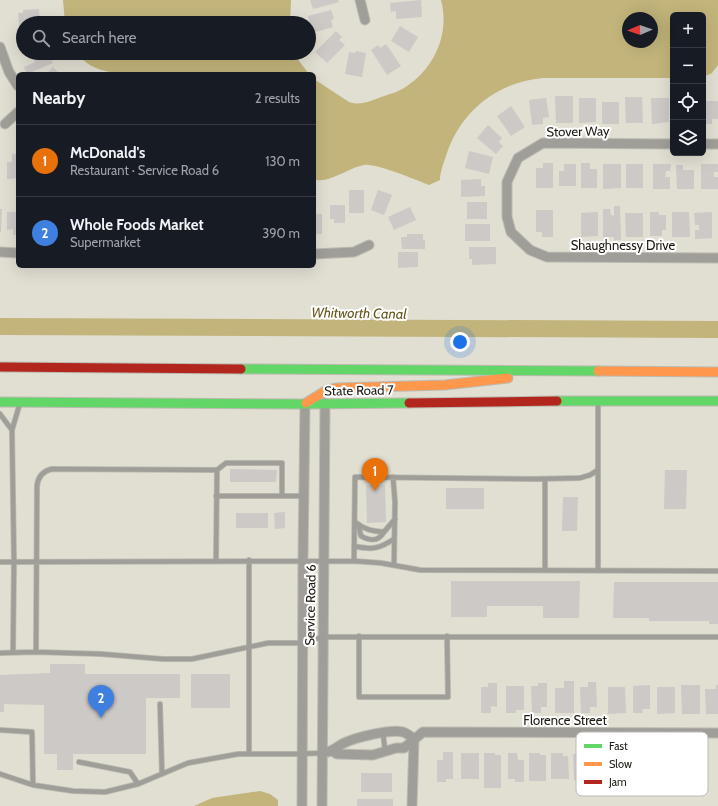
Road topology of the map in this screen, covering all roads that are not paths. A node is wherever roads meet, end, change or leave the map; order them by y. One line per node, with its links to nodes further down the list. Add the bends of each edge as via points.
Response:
1 (360, 0): 2 (street)
2 (366, 20)
3 (0, 47): 4 (street)
4 (16, 83)
5 (16, 114): 6 (street)
6 (5, 124)
7 (670, 144): 11 (street, Stover Way, via 543,143 518,158 507,182 507,217 511,232)
8 (706, 144): 9 (street)
9 (718, 144)
10 (369, 245): 14 (street, via 354,252)
11 (530, 250): 15 (street, Shaughnessy Drive, via 548,257)
12 (0, 252): 13 (street)
13 (16, 253)
14 (316, 254)
15 (718, 258)
16 (0, 367): 17 (main road, State Road 7)
17 (540, 372): 18 (main road, State Road 7); 23 (main road, via 452,386 337,388 327,390)
18 (718, 372)
19 (598, 400): 20 (main road, State Road 7); 24 (main road, State Road 7); 28 (lane)
20 (718, 401)
21 (0, 402): 22 (main road, State Road 7)
22 (21, 402): 23 (main road, State Road 7); 26 (lane)
23 (305, 404): 24 (main road, State Road 7); 33 (street, Service Road 6)
24 (325, 404): 41 (street, Service Road 6)
25 (0, 414): 26 (lane)
26 (12, 430): 45 (lane)
27 (217, 470): 31 (lane); 32 (lane, via 226,463 282,463); 46 (lane, via 47,470 38,481)
28 (598, 470): 30 (lane, via 580,478); 49 (lane)
29 (393, 477): 30 (lane); 34 (lane); 35 (lane, via 355,477)
30 (545, 479): 48 (lane)
31 (216, 496): 32 (lane); 42 (lane)
32 (282, 496): 33 (lane)
33 (304, 496): 40 (street, Service Road 6)
34 (395, 519): 36 (lane); 37 (lane)
35 (356, 523): 36 (lane, via 371,532); 36 (lane, via 361,536 369,541 376,540); 38 (lane)
36 (384, 532)
37 (394, 539): 38 (lane, via 376,549); 47 (lane)
38 (354, 546): 43 (lane)
39 (249, 560): 40 (lane); 42 (lane); 56 (lane)
40 (303, 560): 41 (lane); 55 (street, Service Road 6)
41 (324, 560): 43 (lane); 53 (street, Service Road 6)
42 (216, 561): 46 (lane)
43 (354, 561): 47 (lane)
44 (0, 562): 45 (lane)
45 (14, 562): 46 (lane); 57 (lane)
46 (38, 562): 58 (lane)
47 (394, 565): 48 (lane, via 420,570)
48 (545, 570): 49 (lane)
49 (598, 570): 50 (lane)
50 (718, 571)
51 (359, 636): 52 (lane); 52 (lane, via 359,697 448,697); 53 (lane)
52 (447, 636): 54 (lane)
53 (322, 637): 55 (lane); 69 (street, Service Road 6)
54 (718, 637)
55 (303, 643): 56 (lane); 71 (street, Service Road 6)
56 (248, 646): 58 (lane, via 192,658 163,659); 70 (lane)
57 (13, 652): 58 (lane); 59 (lane)
58 (36, 652)
59 (0, 653)
60 (160, 704): 74 (lane)
61 (0, 730): 76 (lane, via 32,732)
62 (383, 733): 66 (street, Florence Street, via 404,732); 67 (lane); 68 (street, Florence Street, via 349,741)
63 (576, 733): 66 (street, Florence Street, via 423,732)
64 (708, 733): 65 (street, Florence Street)
65 (718, 733)
66 (414, 739): 67 (street, Florence Street, via 404,748); 79 (street)
67 (385, 750): 68 (street, Florence Street, via 374,755 337,754)
68 (332, 751): 69 (street, Florence Street)
69 (323, 753): 71 (lane); 78 (street, Service Road 6)
70 (249, 754): 71 (lane); 74 (lane, via 188,763)
71 (303, 754): 77 (street, Service Road 6)
72 (79, 762): 75 (lane, via 130,772)
73 (0, 774): 76 (lane)
74 (162, 774): 75 (lane)
75 (138, 784): 76 (lane, via 105,792 73,791)
76 (32, 785)
77 (302, 806)
78 (322, 806)
79 (412, 806)

